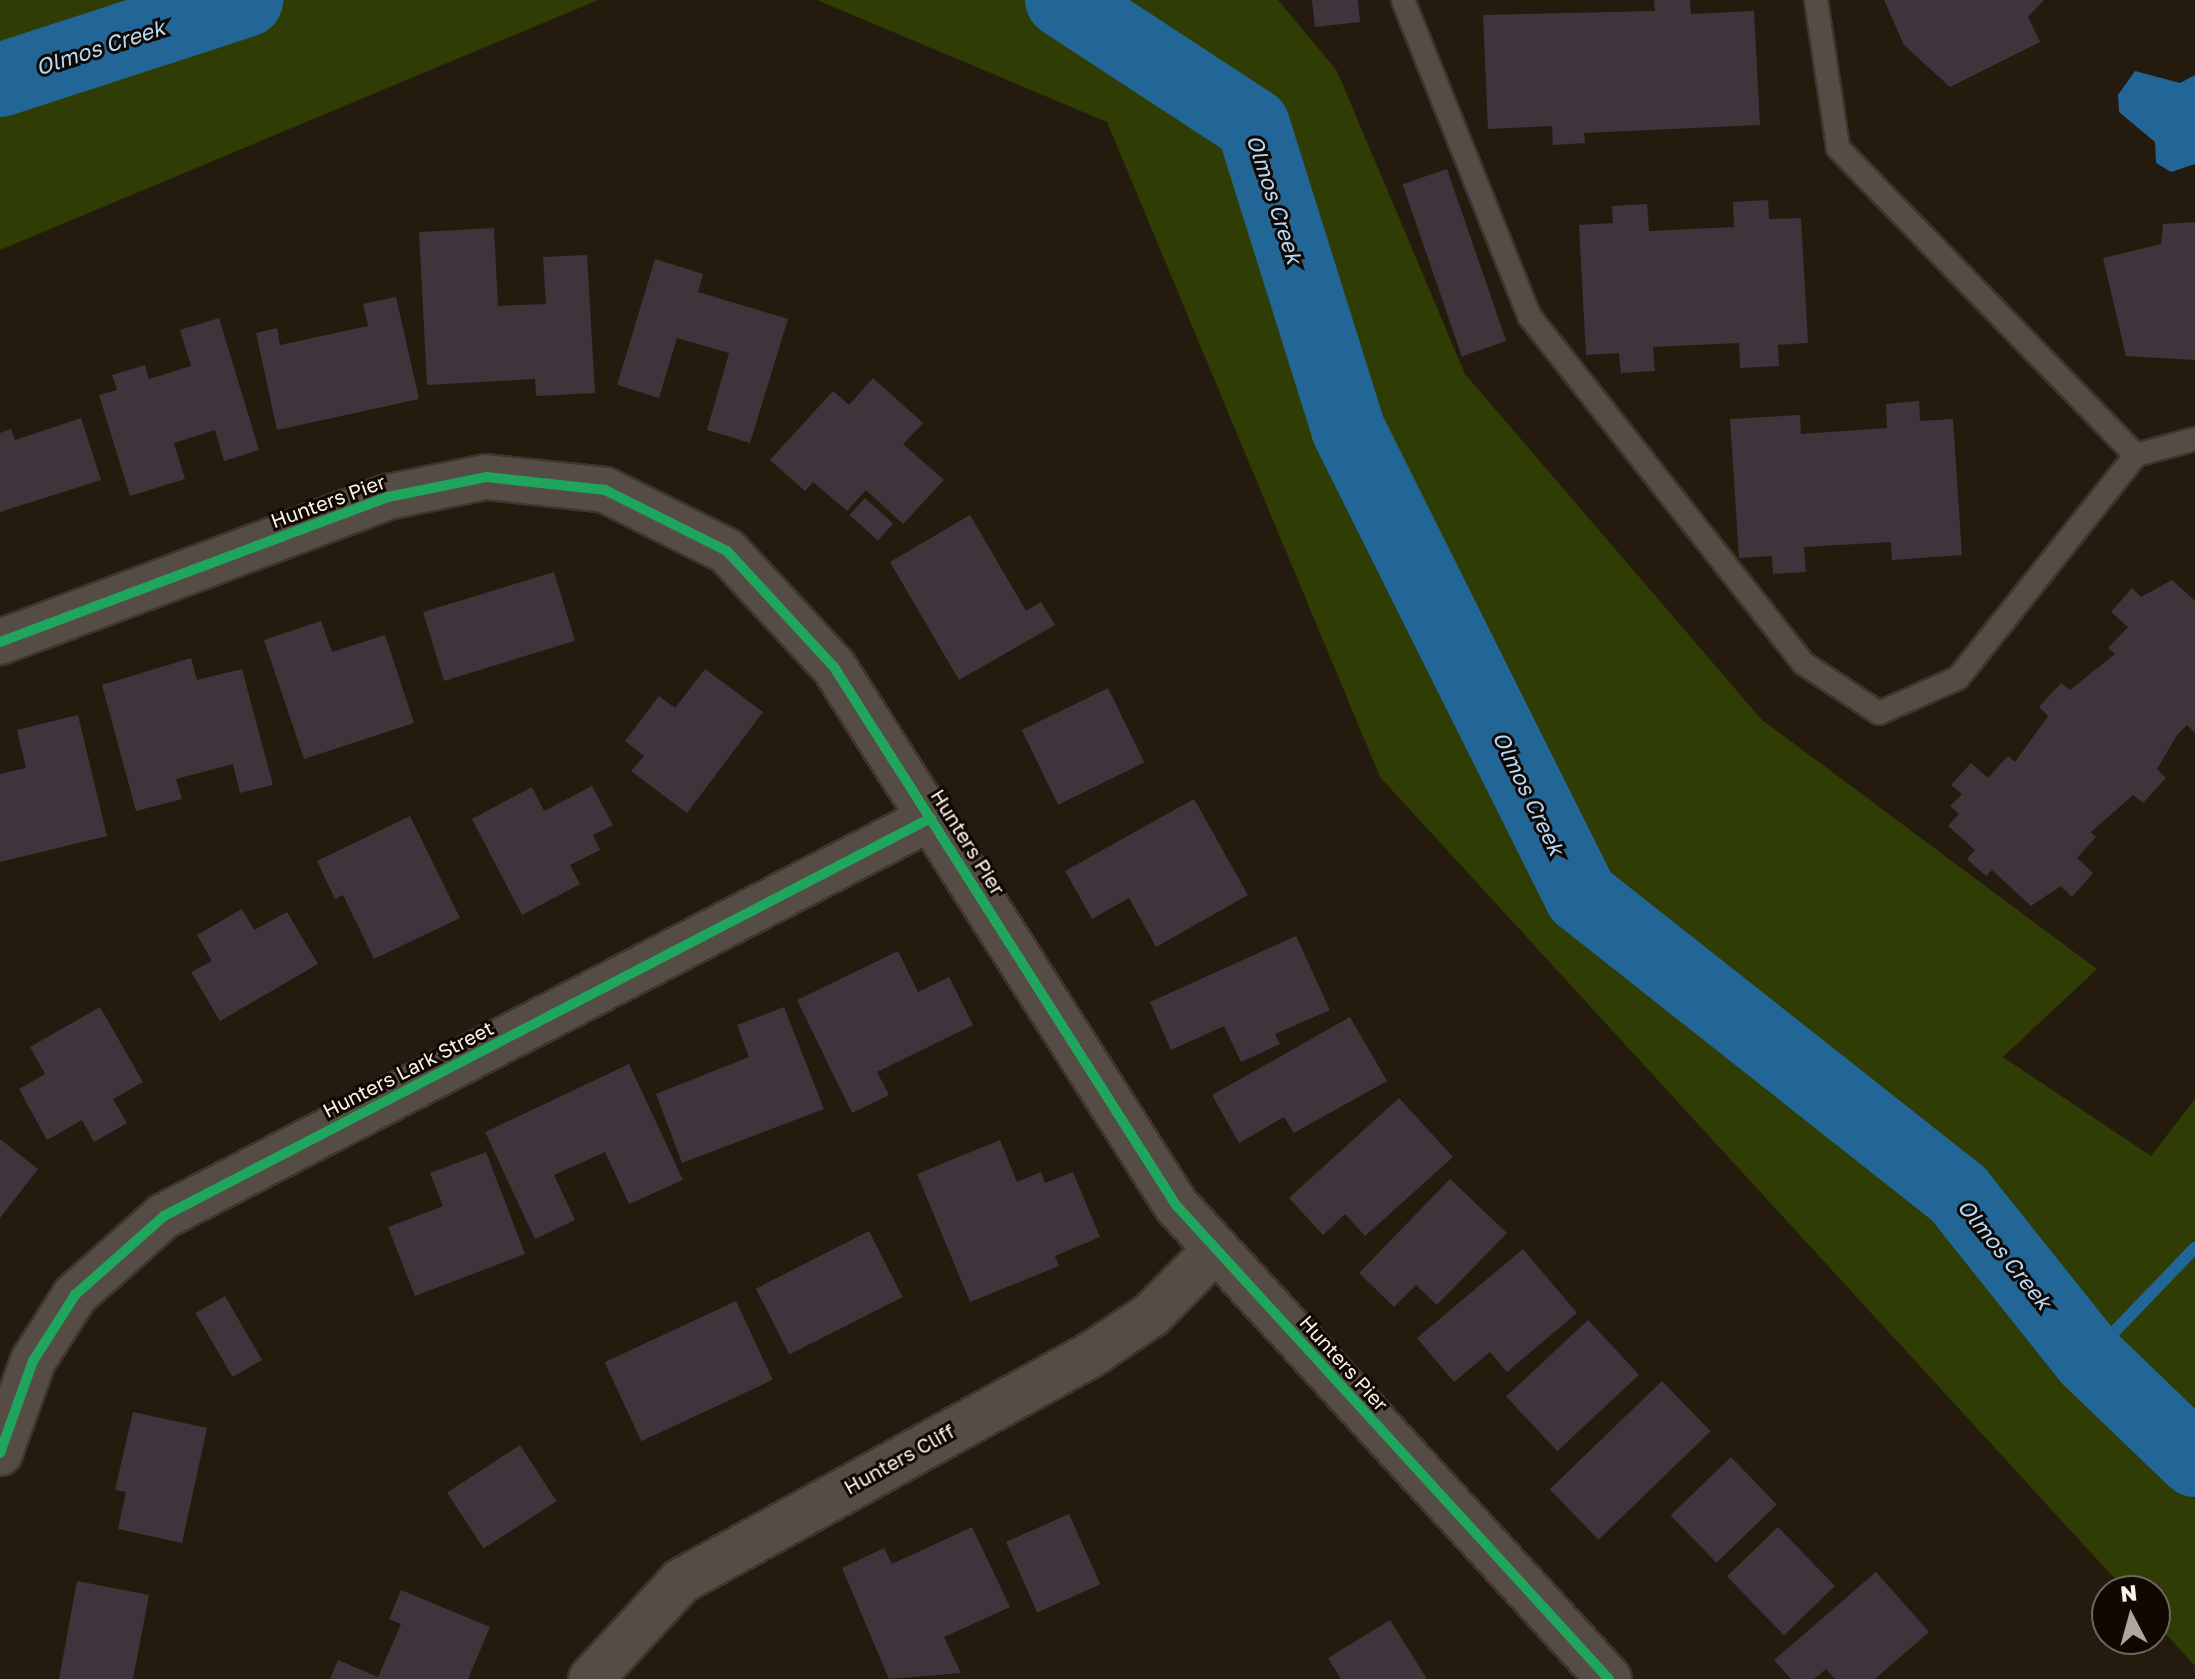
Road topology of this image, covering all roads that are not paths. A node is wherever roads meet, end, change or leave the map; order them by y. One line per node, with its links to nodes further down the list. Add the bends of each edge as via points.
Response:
1 (1403, 0): 4 (lane, via 1530,317 1803,663 1879,713 1958,678)
2 (1816, 0): 4 (lane, via 1838,148)
3 (2195, 439): 4 (lane)
4 (2136, 455)
5 (0, 642): 6 (street, Hunters Pier, via 388,497 486,477 605,490 727,551 811,635)
6 (931, 818): 7 (street, Hunters Pier, via 1176,1205); 8 (street, Hunters Lark Street, via 164,1216 75,1295 33,1361)
7 (1216, 1249): 9 (street, Hunters Cliff, via 1151,1315 1095,1352 681,1581); 10 (street, Hunters Pier)
8 (0, 1453)
9 (591, 1679)
10 (1609, 1679)

